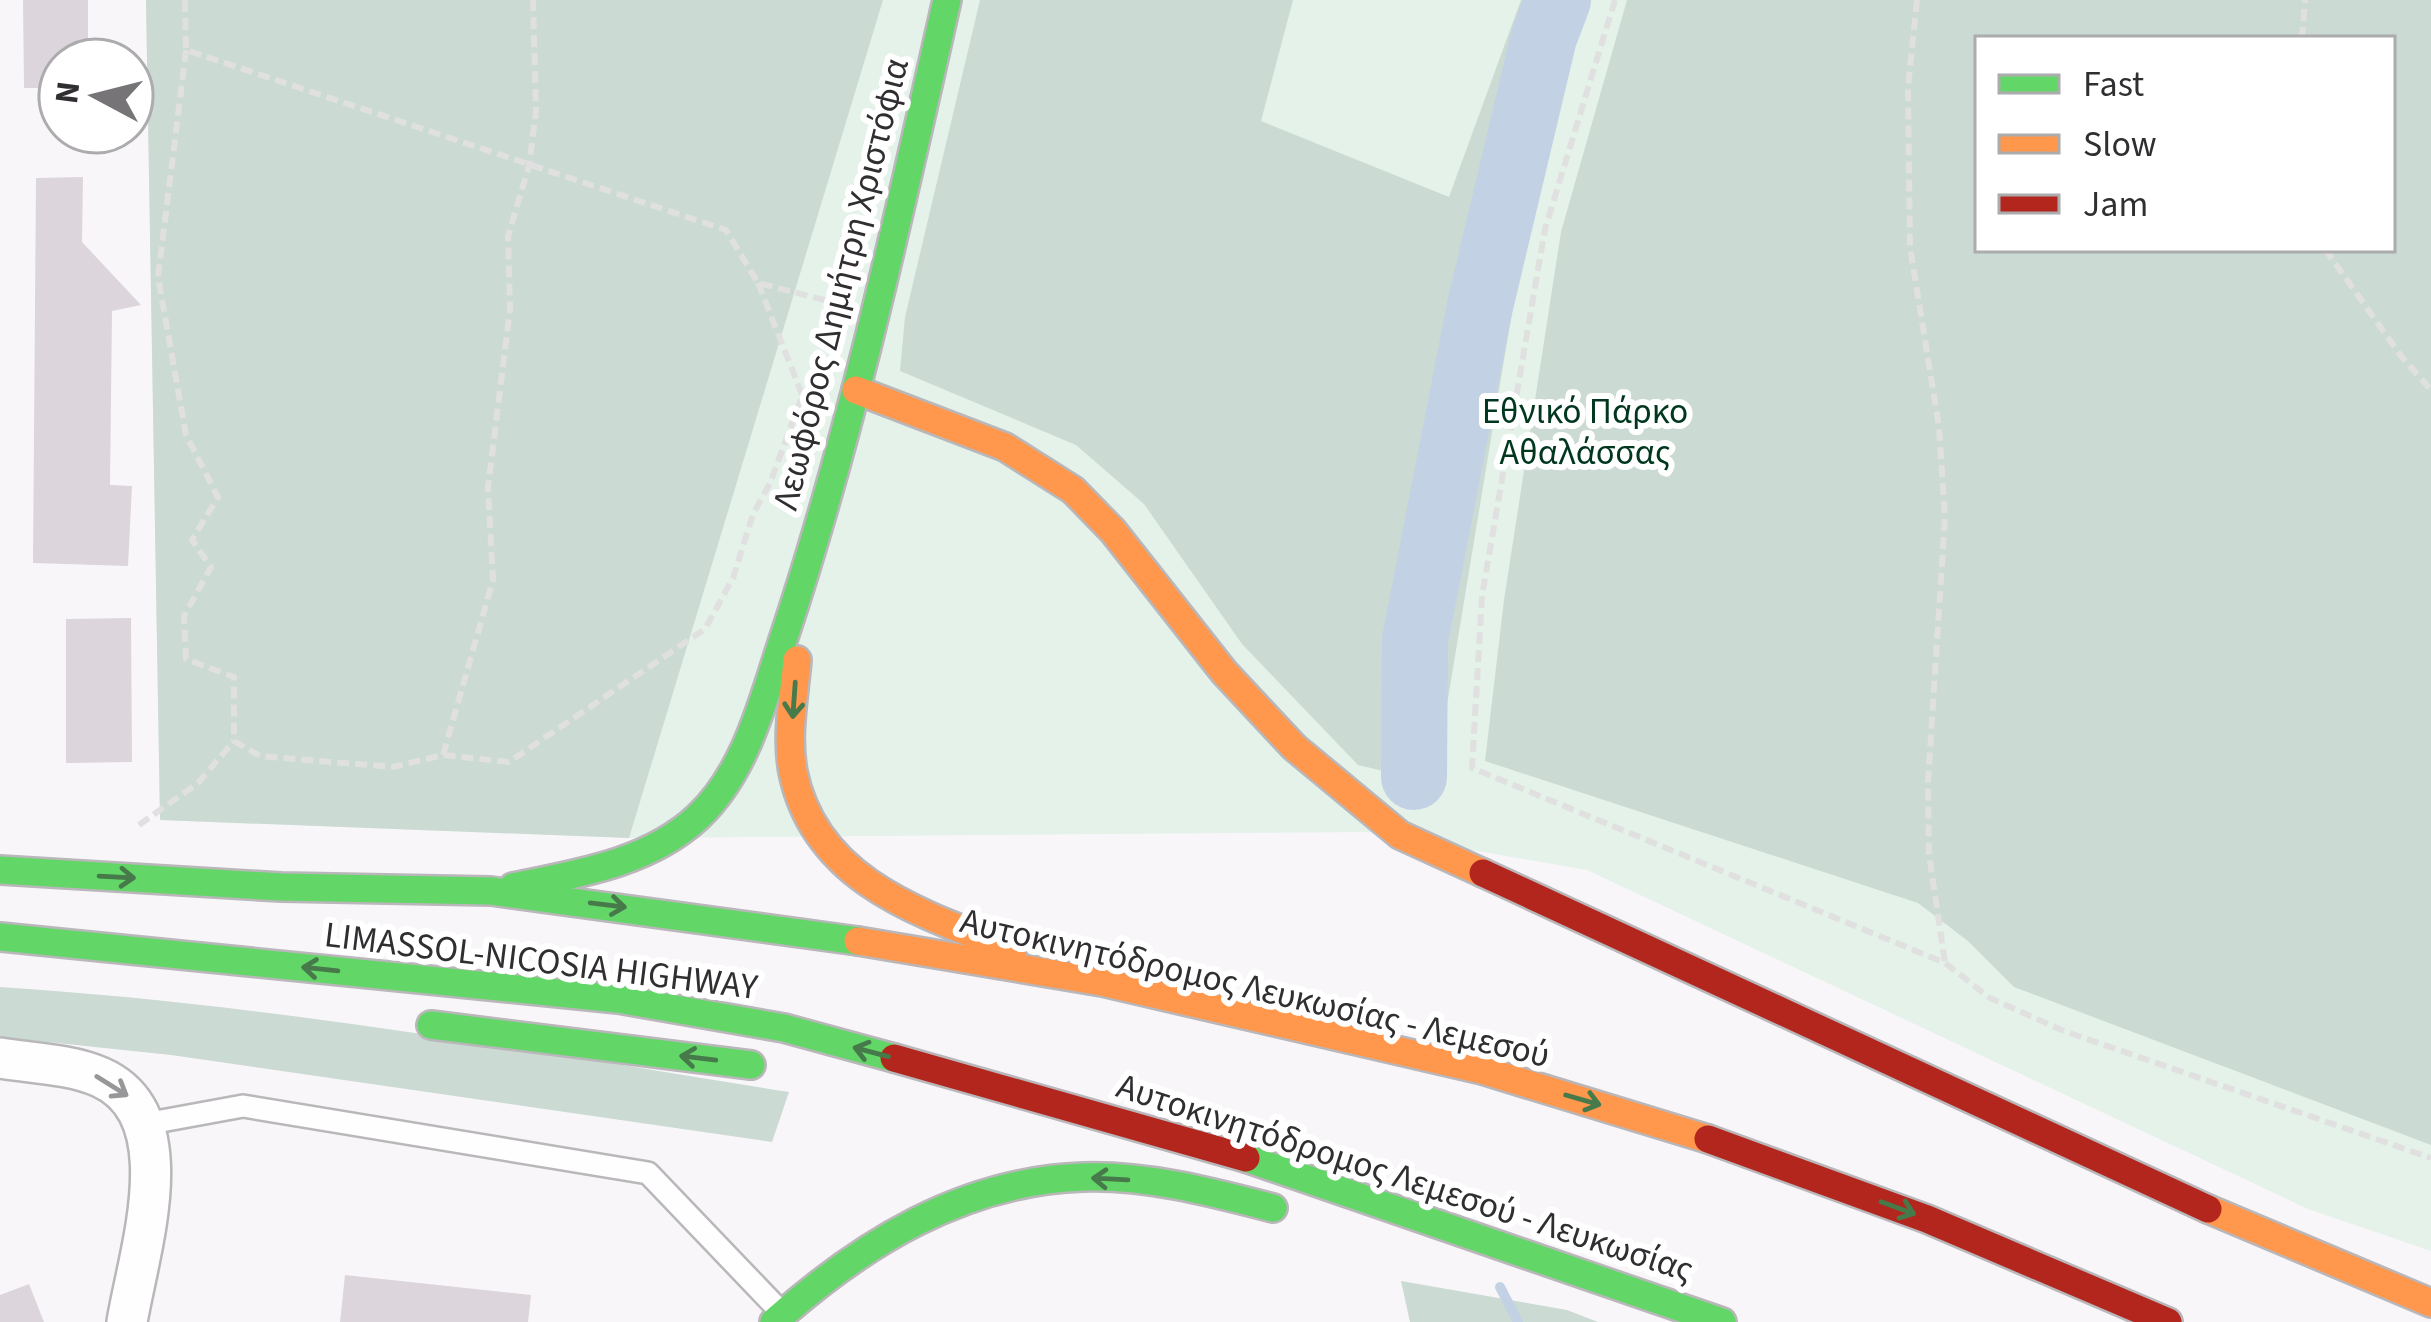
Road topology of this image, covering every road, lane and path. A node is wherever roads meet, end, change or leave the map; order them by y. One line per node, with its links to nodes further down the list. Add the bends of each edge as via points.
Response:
1 (184, 0): 8 (path)
2 (533, 0): 9 (path)
3 (947, 0): 13 (main road, Λεωφόρος Δημήτρη Χριστόφια)
4 (1615, 0): 29 (path, via 1545,230 1482,596 1472,768)
5 (1917, 0): 29 (path, via 1908,87 1910,247 1945,517 1928,782)
6 (2305, 0): 7 (path)
7 (2302, 36)
8 (186, 50): 9 (path); 23 (path, via 158,277 186,435 218,497 193,540 211,567 184,616 186,659 234,677)
9 (529, 166): 11 (path, via 726,230); 24 (path, via 508,236 510,309 488,488 493,580)
10 (2327, 252): 17 (path)
11 (758, 283): 12 (path); 18 (path)
12 (831, 302): 13 (path); 14 (path)
13 (875, 313): 16 (main road, Λεωφόρος Δημήτρη Χριστόφια)
14 (825, 321)
15 (808, 377): 18 (path)
16 (856, 390): 19 (main road); 21 (main road, Λεωφόρος Δημήτρη Χριστόφια)
17 (2431, 390)
18 (802, 396): 21 (path); 24 (path, via 733,578 705,629 509,762)
19 (971, 434): 20 (main road); 40 (main road, via 1020,455 1087,503 1297,752 1400,835 2177,1196)
20 (906, 437)
21 (855, 440): 22 (main road, Λεωφόρος Δημήτρη Χριστόφια, via 831,479)
22 (803, 584): 27 (main road, Λεωφόρος Δημήτρη Χριστόφια, via 749,735 701,814 666,843 611,866); 30 (main road, Λεωφόρος Δημήτρη Χριστόφια, one-way to 30, via 793,769 802,808 826,850 887,897)
23 (234, 740): 24 (path, via 260,756 393,766); 25 (path, via 198,783)
24 (443, 755)
25 (134, 832)
26 (0, 870): 27 (main road, Αυτοκινητόδρομος Λευκωσίας - Λεμεσού, one-way to 27)
27 (491, 891): 30 (main road, Αυτοκινητόδρομος Λευκωσίας - Λεμεσού, one-way to 30)
28 (0, 937): 35 (main road, LIMASSOL-NICOSIA HIGHWAY, one-way to 28, via 784,1028 618,999)
29 (1945, 963): 37 (path, via 1990,998 2064,1031)
30 (1102, 982): 45 (main road, Αυτοκινητόδρομος Λευκωσίας - Λεμεσού, one-way to 45, via 1482,1070 1664,1123 1927,1219)
31 (402, 1021): 33 (main road, one-way to 31)
32 (0, 1058): 36 (street, one-way to 36, via 99,1076 135,1100)
33 (781, 1069)
34 (875, 1081): 35 (main road)
35 (1064, 1105): 44 (main road, Αυτοκινητόδρομος Λεμεσού - Λευκωσίας, via 1201,1143)
36 (145, 1124): 41 (lane, via 243,1106 648,1173); 42 (street, via 154,1163)
37 (2431, 1158)
38 (1293, 1214): 41 (main road, one-way to 41, via 1160,1181 1022,1184 915,1220)
39 (1427, 1250): 43 (main road)
40 (2431, 1303)
41 (778, 1318)
42 (127, 1322)
43 (1696, 1322)
44 (1722, 1322)
45 (2168, 1322)

